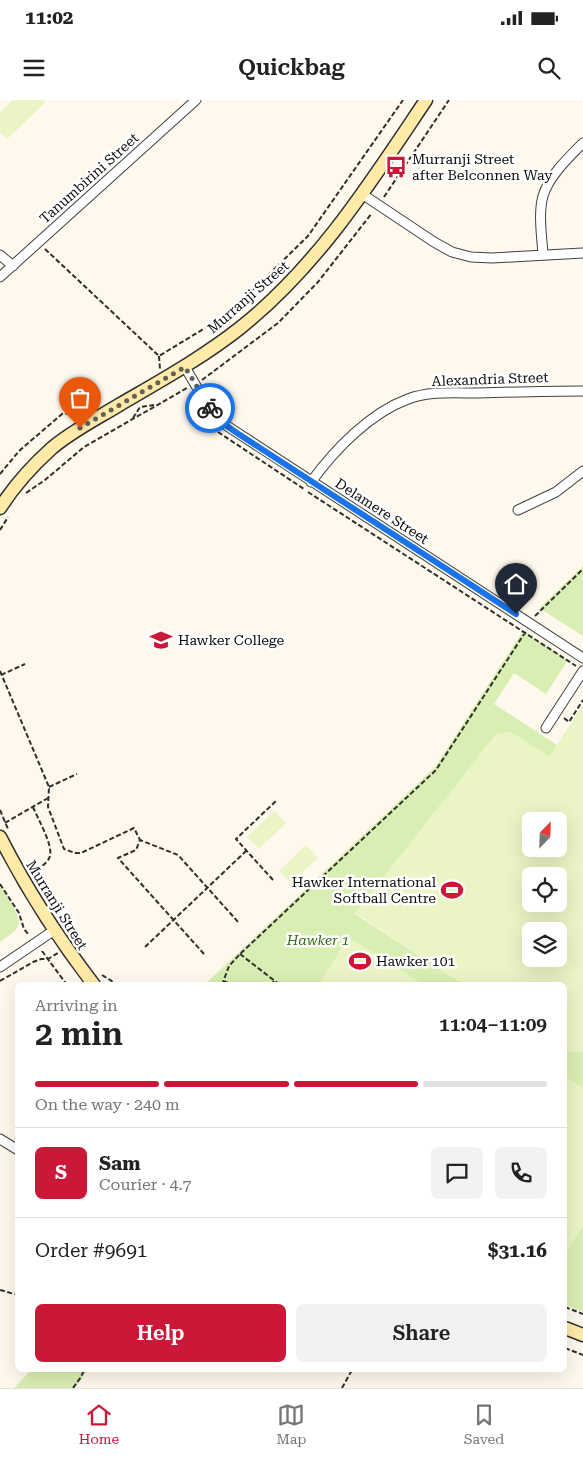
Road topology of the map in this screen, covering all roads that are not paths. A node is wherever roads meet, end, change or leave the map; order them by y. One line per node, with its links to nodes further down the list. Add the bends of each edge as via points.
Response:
1 (196, 100): 8 (street, Tanumbirini Street)
2 (426, 100): 4 (street, Murranji Street)
3 (583, 144): 7 (street, via 552,178 543,196)
4 (362, 194): 7 (street, via 452,252 492,258); 10 (street, Murranji Street, via 328,241 279,294 226,339)
5 (583, 253): 7 (street)
6 (0, 255): 8 (street)
7 (543, 255)
8 (13, 266): 9 (street, Tanumbirini Street)
9 (0, 277)
10 (185, 367): 13 (street, Delamere Street, via 206,403 224,424); 14 (street, Murranji Street, via 80,428 54,447 19,482)
11 (583, 391): 13 (street, Alexandria Street, via 440,394 409,399 370,421 328,458)
12 (583, 471): 15 (street, via 556,492)
13 (311, 482): 16 (street, Delamere Street)
14 (0, 508)
15 (518, 510)
16 (583, 658)
17 (583, 671): 18 (street)
18 (546, 728)
19 (5, 834): 20 (street, Murranji Street, via 24,884)
20 (53, 931): 21 (street); 22 (street, Murranji Street)
21 (0, 967)
22 (92, 982)
23 (0, 1139): 24 (street)
24 (15, 1148)
25 (567, 1329): 26 (street)
26 (583, 1335)

